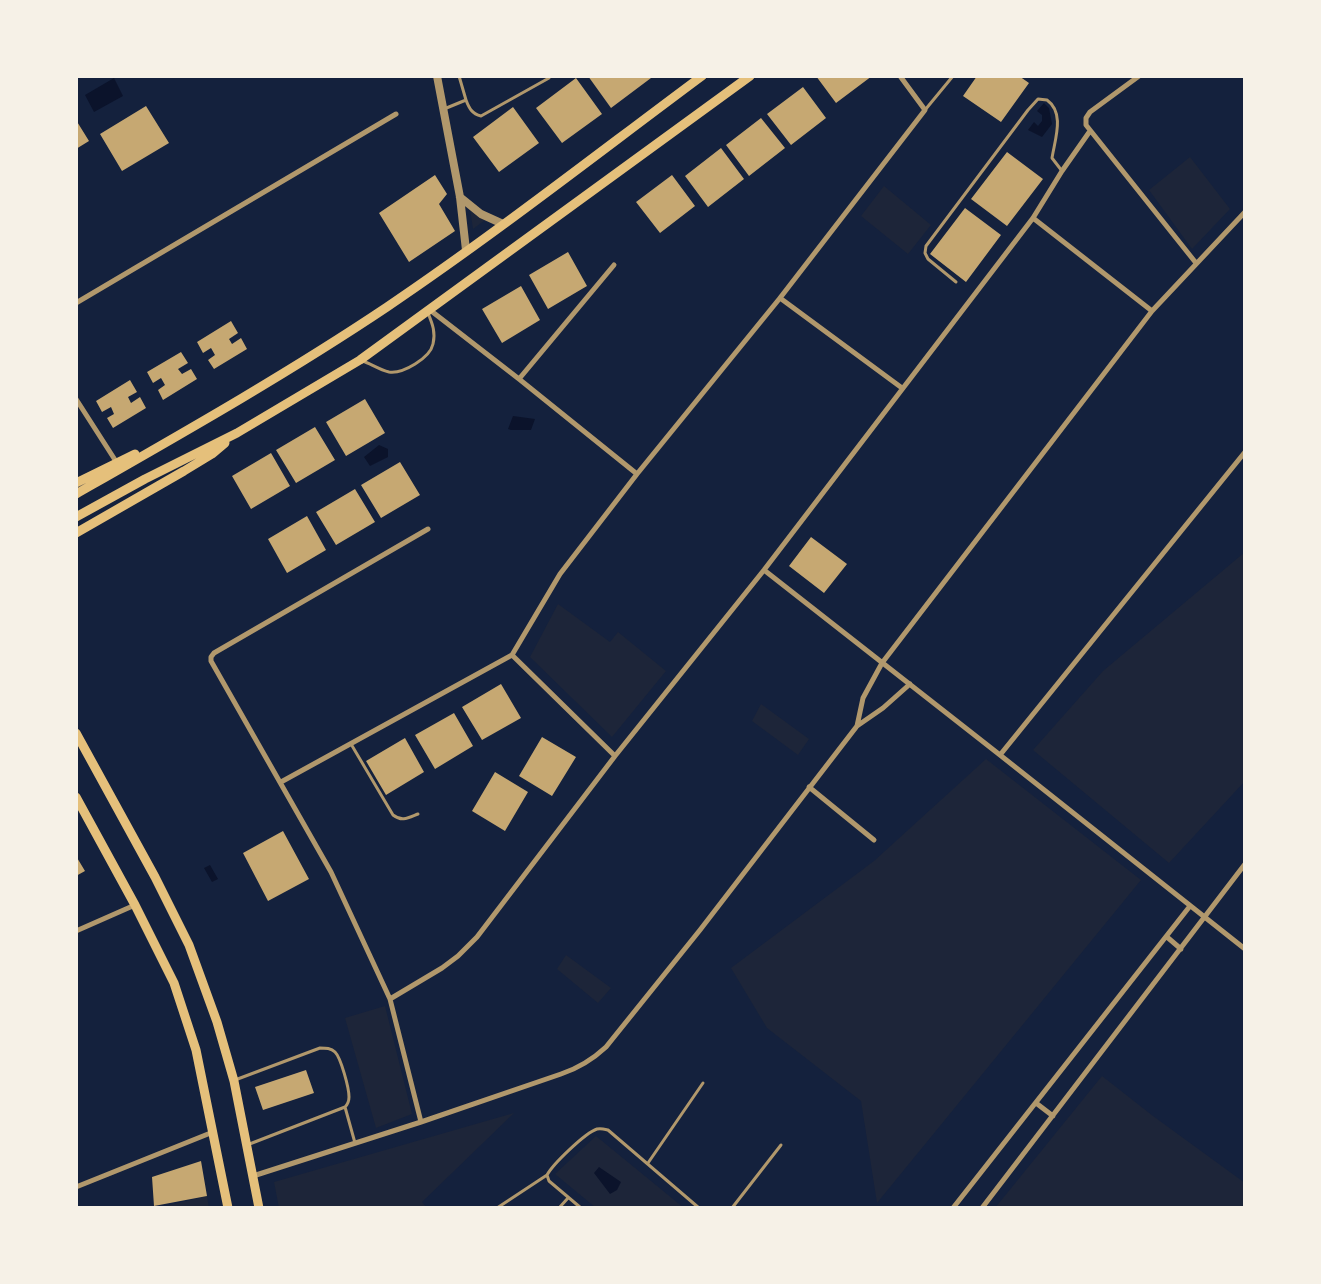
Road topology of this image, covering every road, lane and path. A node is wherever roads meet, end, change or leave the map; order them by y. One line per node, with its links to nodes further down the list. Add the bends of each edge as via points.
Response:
1 (437, 76): 10 (street)
2 (702, 76): 18 (main road)
3 (750, 76): 25 (main road)
4 (900, 76): 11 (street)
5 (953, 76): 11 (lane)
6 (1139, 76): 13 (street, via 1090,112 1086,118)
7 (460, 77): 9 (lane)
8 (549, 78): 9 (lane, via 481,116 469,109)
9 (466, 100): 10 (lane)
10 (444, 109): 15 (street)
11 (925, 110): 23 (street)
12 (396, 114): 24 (street)
13 (1090, 131): 14 (street); 20 (street)
14 (1062, 171): 17 (street); 22 (lane, via 1052,158 1058,119 1056,110 1047,100 1038,99 926,246 928,259)
15 (460, 197): 18 (street, via 481,214); 19 (street)
16 (1245, 212): 20 (street)
17 (1034, 218): 26 (street); 29 (street)
18 (503, 224): 19 (main road)
19 (466, 250): 31 (main road, via 387,307 272,381)
20 (1196, 263): 26 (street)
21 (614, 265): 28 (street)
22 (956, 282)
23 (780, 298): 29 (street); 35 (street)
24 (76, 303)
25 (429, 311): 27 (main road); 27 (lane, via 434,329 433,345 422,360 404,370 389,372); 28 (street)
26 (1152, 311): 43 (street)
27 (360, 360): 32 (main road)
28 (519, 379): 35 (street)
29 (902, 388): 41 (street)
30 (76, 399): 34 (street)
31 (194, 426): 34 (main road); 37 (main road)
32 (237, 433): 38 (main road); 40 (main road, via 184,472)
33 (1245, 452): 48 (street)
34 (117, 463): 36 (main road)
35 (637, 474): 42 (street, via 560,574)
36 (76, 483)
37 (76, 494)
38 (76, 517)
39 (428, 529): 50 (street, via 211,657)
40 (76, 533)
41 (764, 570): 43 (street); 49 (street)
42 (512, 655): 47 (street); 49 (street)
43 (882, 663): 44 (street); 45 (street, via 863,698)
44 (910, 684): 45 (street); 48 (street)
45 (857, 726): 51 (street)
46 (76, 733): 64 (main road, via 189,945)
47 (350, 744): 50 (street); 53 (lane, via 393,815 403,820)
48 (1000, 754): 57 (street)
49 (616, 756): 63 (street, via 477,937 442,968)
50 (281, 782): 63 (street, via 332,872)
51 (809, 787): 54 (street); 69 (street, via 700,930 593,1059 579,1068)
52 (76, 797): 56 (main road)
53 (418, 814)
54 (874, 840)
55 (1245, 864): 58 (street)
56 (136, 905): 59 (street); 70 (main road, via 174,983 196,1050)
57 (1190, 906): 58 (street); 60 (street)
58 (1205, 918): 61 (street); 62 (street)
59 (76, 931)
60 (1167, 937): 61 (street); 66 (street)
61 (1181, 949): 68 (street)
62 (1245, 949)
63 (390, 999): 69 (street)
64 (234, 1081): 67 (lane, via 320,1048 329,1048 339,1057 349,1095); 72 (main road)
65 (703, 1083): 74 (lane)
66 (1036, 1103): 68 (street); 86 (street)
67 (345, 1107): 71 (lane); 72 (lane)
68 (1053, 1116): 87 (street)
69 (421, 1122): 71 (street)
70 (213, 1132): 77 (street); 79 (main road)
71 (355, 1143): 76 (street)
72 (246, 1145): 76 (main road)
73 (781, 1145): 85 (lane)
74 (648, 1163): 75 (lane, via 602,1128 589,1133 551,1167); 84 (lane)
75 (547, 1175): 78 (lane, via 549,1181); 81 (lane)
76 (253, 1176): 80 (main road)
77 (76, 1187)
78 (568, 1198): 82 (lane); 83 (lane)
79 (228, 1208)
80 (260, 1208)
81 (497, 1208)
82 (559, 1208)
83 (581, 1208)
84 (699, 1208)
85 (732, 1208)
86 (953, 1208)
87 (982, 1208)

